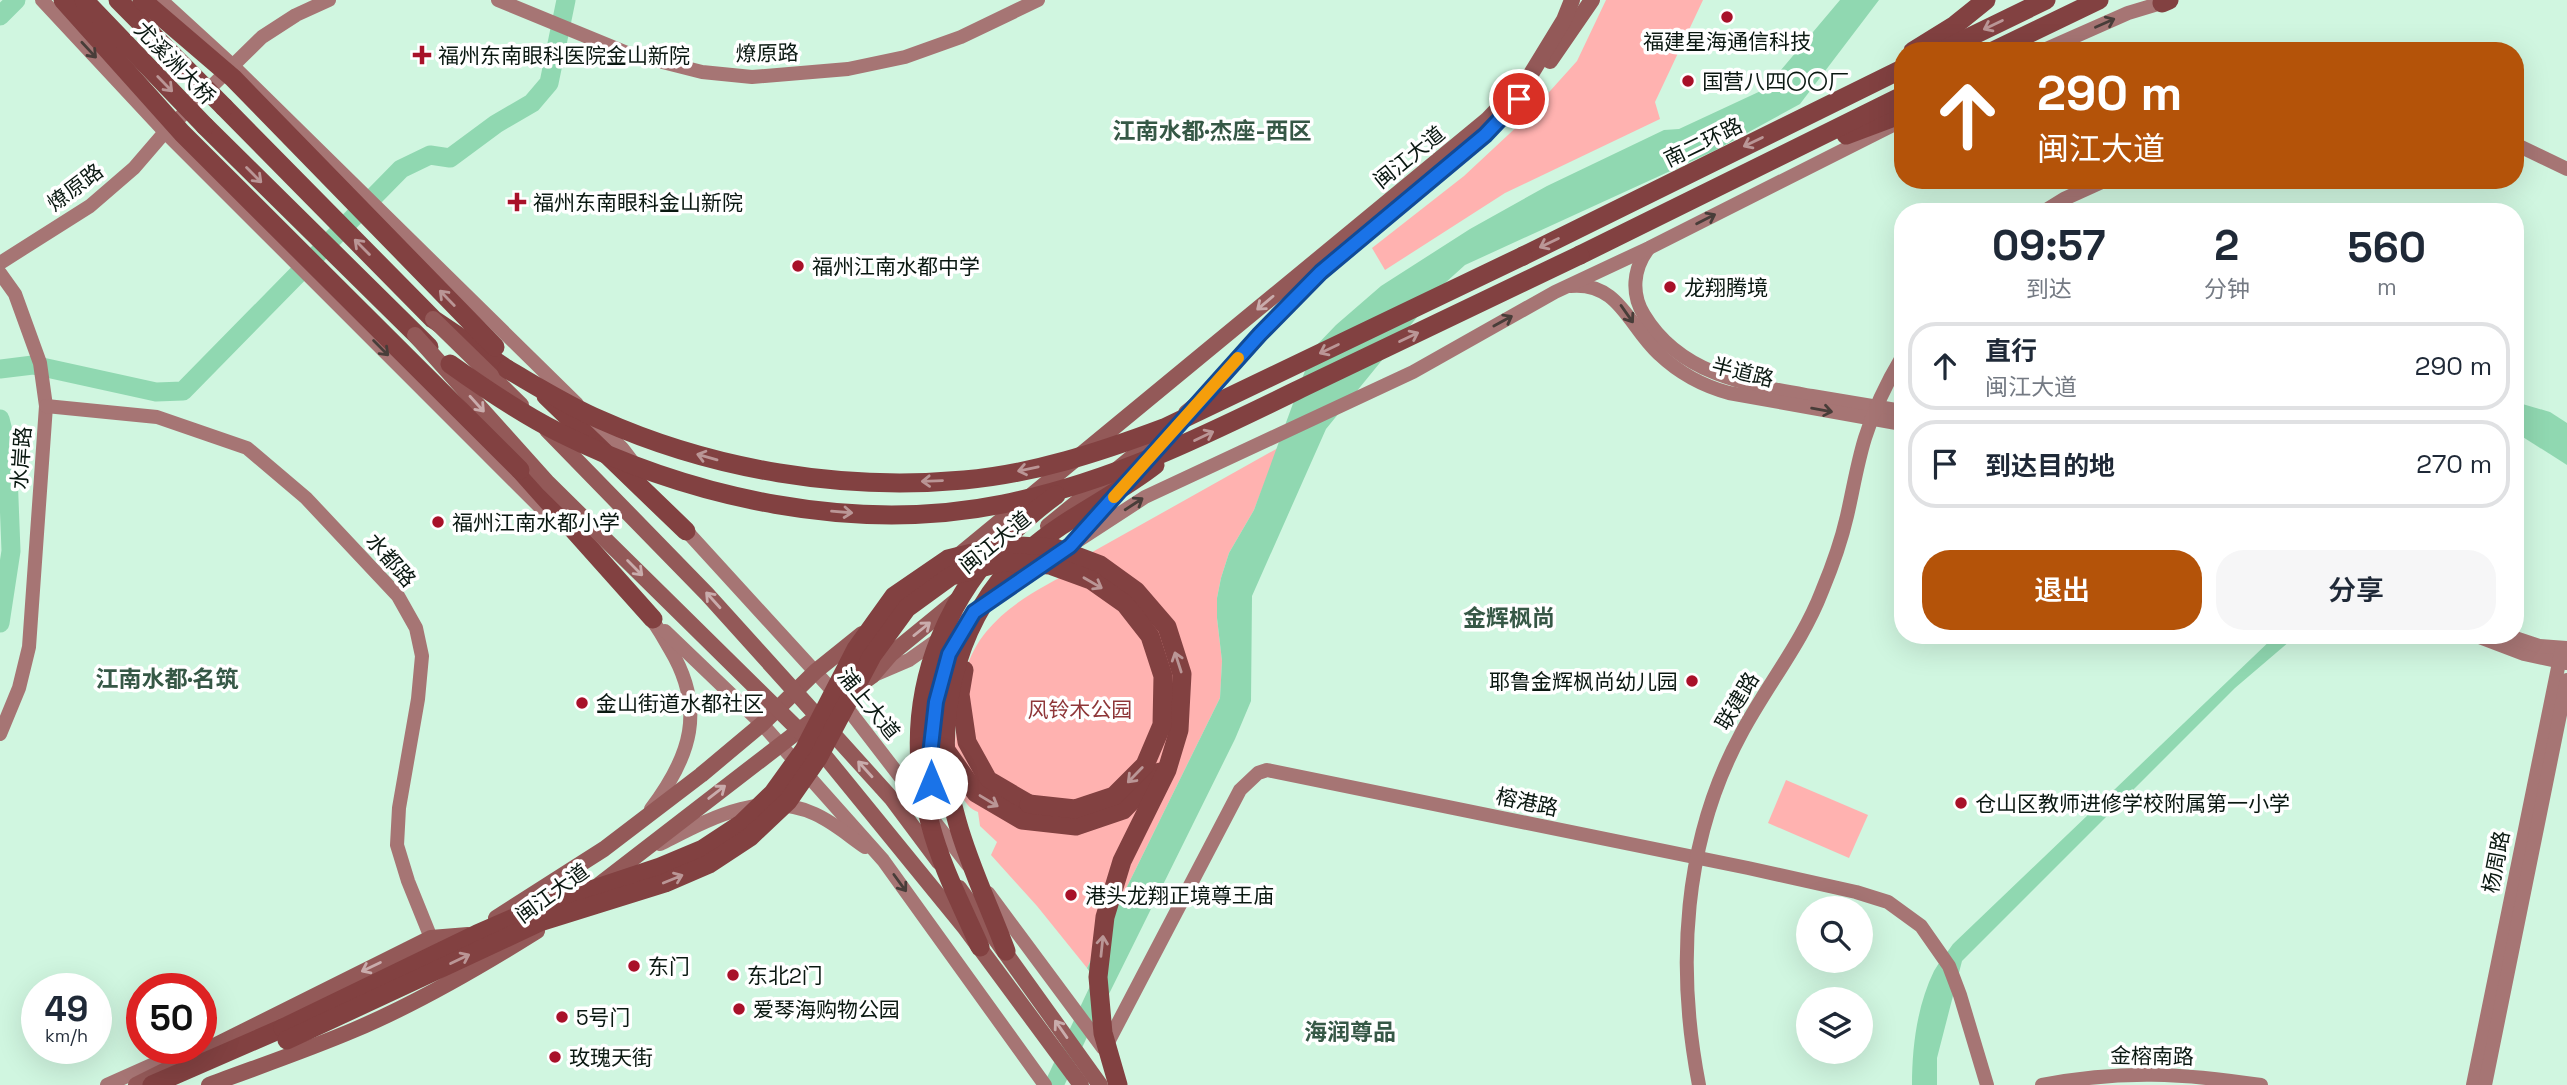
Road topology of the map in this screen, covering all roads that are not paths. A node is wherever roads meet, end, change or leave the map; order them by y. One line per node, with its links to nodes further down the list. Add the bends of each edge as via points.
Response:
1 (42, 0): 27 (main road, one-way to 27)
2 (63, 0): 49 (highway, bridge, via 183,133 520,470)
3 (84, 0): 38 (highway, 尤溪洲大桥, one-way to 38, bridge)
4 (118, 0): 37 (highway, 尤溪洲大桥, one-way to 4, bridge)
5 (142, 0): 47 (highway, one-way to 5, bridge, via 495,347 233,79)
6 (161, 0): 21 (main road, 浦上大道)
7 (329, 0): 21 (main road, via 278,26)
8 (498, 0): 9 (main road, 燎原路, via 619,51 702,72 752,77 866,66 905,57 961,37)
9 (1038, 0)
10 (1572, 0): 55 (main road, 闽江大道, one-way to 55, via 1531,74 1487,120)
11 (1592, 0): 40 (main road, 闽江大道, via 1536,80 1485,135 1321,272)
12 (1986, 0): 16 (highway)
13 (2046, 0): 17 (highway, one-way to 17)
14 (2099, 0): 18 (highway)
15 (2168, 1): 19 (main road, one-way to 15)
16 (1928, 42)
17 (1960, 42)
18 (2012, 42)
19 (2063, 42)
20 (1894, 60): 26 (highway)
21 (232, 65): 27 (main road, 燎原路); 47 (main road, 浦上大道, via 622,448)
22 (1894, 73): 26 (highway, 南二环路)
23 (1894, 100): 29 (highway)
24 (1894, 117): 29 (highway)
25 (1894, 125): 33 (main road, one-way to 25)
26 (1782, 128): 45 (highway, 南二环路, one-way to 45, bridge)
27 (165, 132): 34 (main road, 燎原路, via 134,168 90,206); 49 (main road, one-way to 49)
28 (2524, 148): 30 (main road)
29 (1791, 150): 46 (highway, one-way to 29, bridge)
30 (2567, 169)
31 (2086, 189): 32 (main road)
32 (2058, 203)
33 (1649, 248): 36 (main road); 43 (main road, 半道路, via 1636,274 1639,305 1659,335 1686,359 1752,385)
34 (0, 263)
35 (0, 273): 41 (main road, 水岸路, via 15,295 37,356)
36 (1569, 286): 43 (main road, 半道路, one-way to 43, via 1591,288 1616,300 1652,348 1700,383 1729,393); 48 (main road, one-way to 36, via 1145,497 1413,372)
37 (433, 319): 45 (highway, 尤溪洲大桥, one-way to 37, bridge, via 1075,458 964,480 885,483 777,472 710,458 601,420 507,369); 70 (main road, one-way to 37, bridge, via 892,799 707,594)
38 (415, 335): 46 (highway, 尤溪洲大桥, one-way to 46, bridge, via 498,398 591,448 678,480 774,504 887,514 1001,505); 69 (main road, one-way to 69, bridge, via 548,483 824,755)
39 (1894, 372): 43 (main road, 联建路)
40 (1198, 403): 48 (main road); 56 (main road, 闽江大道, one-way to 40, via 891,654)
41 (46, 407): 61 (main road, 水岸路, via 29,647); 68 (main road, 水都路, via 157,418 247,448 306,498 398,596 416,628 422,656 397,845)
42 (1894, 411): 43 (main road, 半道路)
43 (1874, 412): 44 (main road, 半道路); 66 (main road, 联建路, via 1843,532 1822,591 1798,643 1734,748)
44 (1894, 421)
45 (1164, 428): 53 (highway, bridge, via 1069,486 1004,539 962,593)
46 (1171, 452): 50 (highway, bridge, via 1140,477 1049,532 1002,578)
47 (686, 531): 55 (main road, 浦上大道)
48 (1070, 546): 50 (main road)
49 (653, 619): 59 (main road); 63 (main road, via 678,663 692,710 684,756)
50 (972, 622): 56 (main road, via 909,660); 64 (main road, via 949,654 936,702 929,764); 70 (highway, bridge, via 955,670 944,749 957,822); 73 (highway, one-way to 50, bridge, via 540,922 665,883 709,864 750,837 788,801 818,758 872,656 907,608 951,576 1002,562 1050,565 1091,580 1125,604 1150,636 1163,676 1161,725 1145,765 1114,796 1075,809 1029,804 989,780 967,742 960,694)
51 (2524, 641): 54 (main road)
52 (2498, 644): 54 (main road, via 2524,654)
53 (934, 653): 60 (highway, one-way to 60, bridge, via 934,698 946,749 976,793 1022,820 1076,826 1123,810 1159,774); 69 (highway, bridge, via 922,714 923,786 943,863)
54 (2564, 655): 92 (main road, 杨周路)
55 (816, 671): 58 (main road, 浦上大道); 59 (main road, 闽江大道)
56 (872, 676): 58 (main road, 闽江大道)
57 (2567, 680): 93 (main road, 杨周路)
58 (841, 700): 62 (main road, 闽江大道); 64 (main road, 浦上大道)
59 (762, 724): 62 (main road); 63 (main road, 闽江大道)
60 (1179, 730): 73 (highway, one-way to 73, bridge, via 1182,674 1167,627 1136,591 1100,565 1055,548 1004,545 948,559 894,596 856,649 804,750 774,793 741,824 703,849 660,867 537,908 477,934); 86 (highway, one-way to 60, bridge, via 1104,1033 1098,977 1105,917 1122,861 1167,770)
61 (0, 734)
62 (780, 744): 65 (main road, 闽江大道, one-way to 62); 67 (main road)
63 (642, 821): 68 (main road, 闽江大道, via 467,935)
64 (934, 821): 75 (main road, 浦上大道)
65 (633, 857): 67 (main road, via 722,813 770,805 813,813); 72 (main road, 闽江大道, via 546,926 466,975)
66 (1696, 858): 75 (main road, 榕港路, via 1266,770 1240,790); 88 (main road, 联建路, via 1686,961); 89 (main road, 榕港路, via 1856,892 1888,902 1906,914 1949,966)
67 (883, 860): 84 (main road, one-way to 84)
68 (431, 938): 71 (main road, 闽江大道, one-way to 71)
69 (979, 947): 77 (main road)
70 (1006, 951): 85 (main road, one-way to 70, bridge)
71 (336, 984): 74 (main road); 79 (main road, 闽江大道)
72 (352, 1031): 82 (main road, 闽江大道); 83 (main road)
73 (285, 1034): 80 (highway); 81 (highway)
74 (217, 1037)
75 (1104, 1049): 87 (main road, 浦上大道)
76 (154, 1064): 78 (main road)
77 (1079, 1082)
78 (107, 1085)
79 (136, 1085)
80 (152, 1085)
81 (185, 1085)
82 (209, 1085)
83 (228, 1085)
84 (1045, 1085)
85 (1100, 1085)
86 (1118, 1085)
87 (1128, 1085)
88 (1699, 1085)
89 (1987, 1085)
90 (2042, 1085): 91 (main road, 金榕南路, via 2162,1073)
91 (2261, 1085)
92 (2473, 1085)
93 (2484, 1085)

